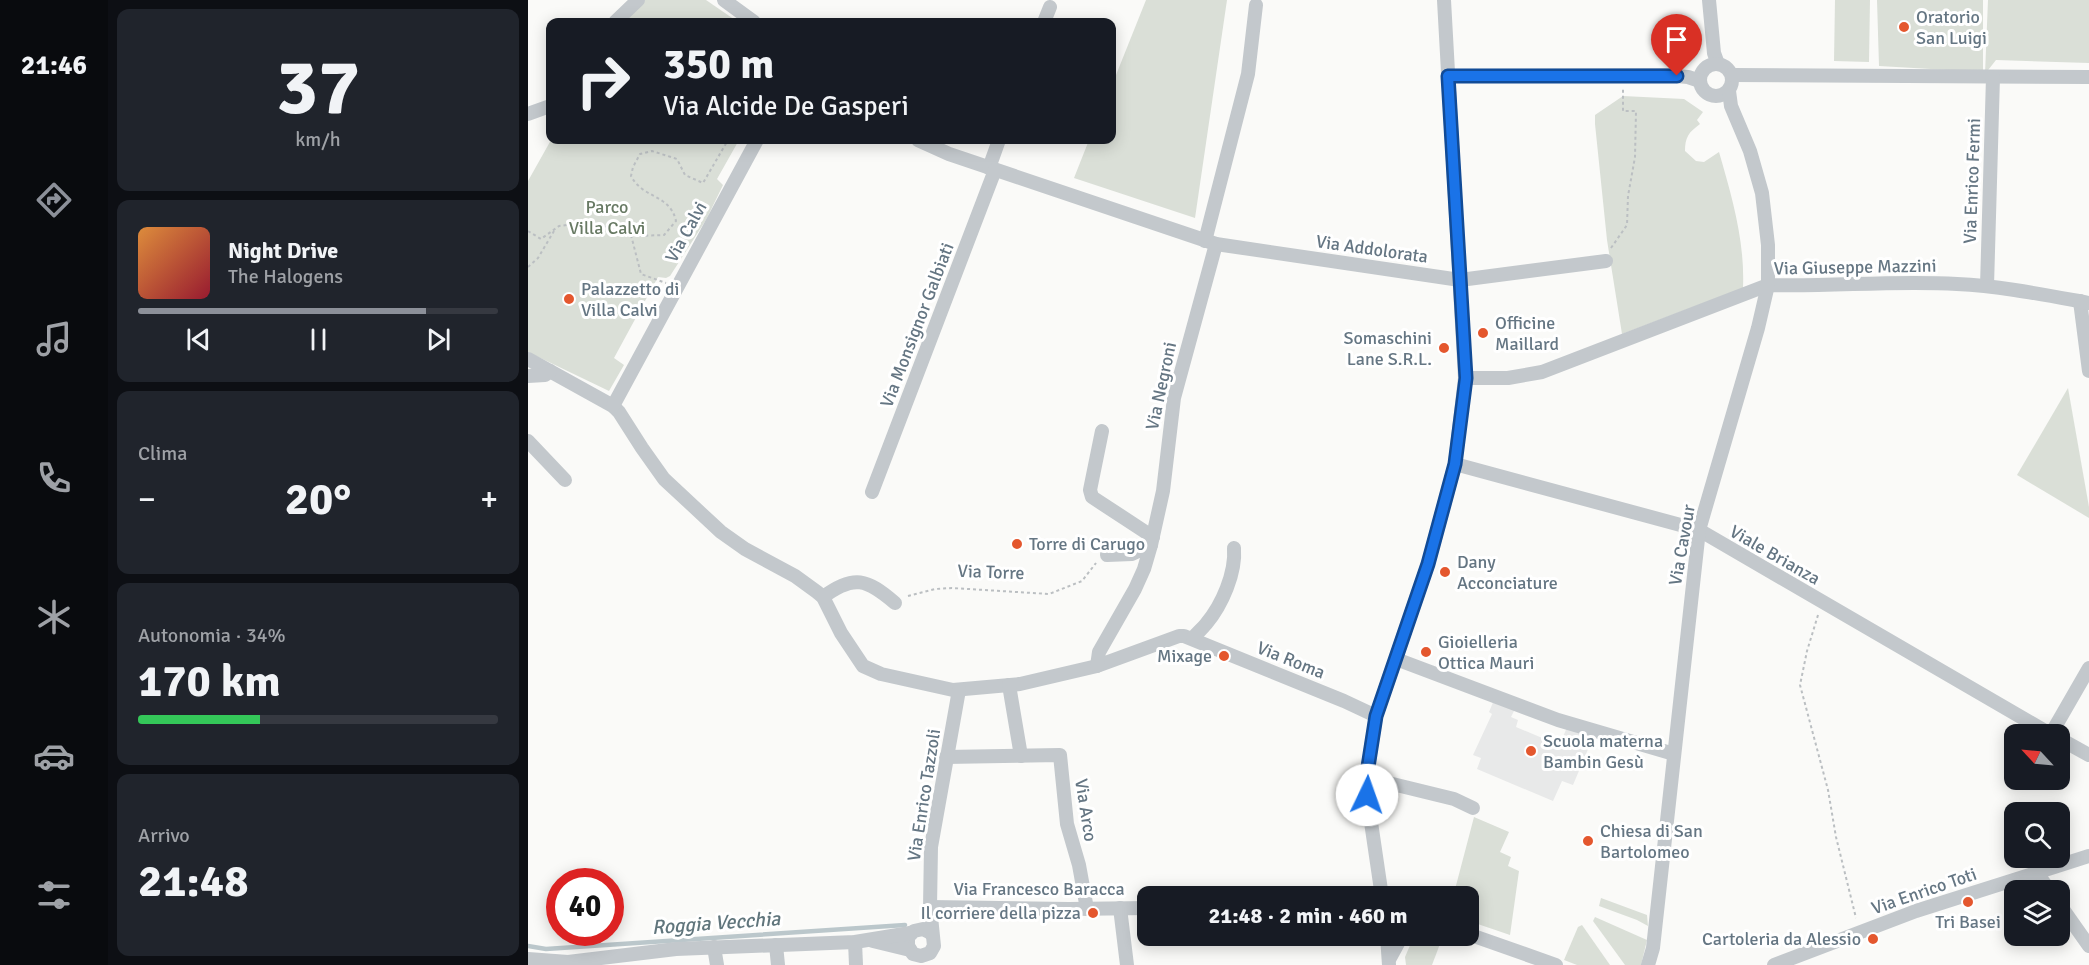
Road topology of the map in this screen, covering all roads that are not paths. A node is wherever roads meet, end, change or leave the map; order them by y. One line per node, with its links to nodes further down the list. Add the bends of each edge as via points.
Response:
1 (638, 0): 7 (street)
2 (724, 0): 8 (street)
3 (1444, 0): 11 (street)
4 (1709, 0): 10 (street)
5 (1256, 5): 22 (street, via 1248,74)
6 (1050, 7): 9 (street)
7 (619, 18)
8 (749, 18)
9 (1046, 18)
10 (1715, 61): 14 (street); 15 (street, via 1726,67)
11 (1448, 76): 14 (street); 24 (street)
12 (2089, 76): 13 (street)
13 (1993, 77): 15 (street); 26 (street, Via Enrico Fermi)
14 (1699, 78): 15 (street, via 1711,95)
15 (1730, 83): 25 (street, Via Cavour, via 1731,106 1762,193)
16 (546, 107): 17 (street)
17 (528, 114)
18 (755, 144): 33 (street, Via Calvi)
19 (927, 144): 21 (street, Via Addolorata)
20 (998, 144): 21 (street)
21 (992, 169): 22 (street, Via Addolorata); 38 (street, Via Monsignor Galbiati)
22 (1210, 243): 24 (street, Via Addolorata); 40 (street, Via Negroni, via 1174,398 1163,491)
23 (1606, 261): 24 (street, Via Addolorata)
24 (1460, 280): 32 (street)
25 (1768, 285): 26 (street, Via Giuseppe Mazzini); 32 (street, Via Giuseppe Mazzini, via 1542,372 1508,378); 39 (street, Via Cavour)
26 (1987, 286): 27 (street, Via Giuseppe Mazzini)
27 (2084, 302): 30 (street, Via Giuseppe Mazzini)
28 (528, 359): 29 (street)
29 (550, 371): 31 (street); 33 (street)
30 (2089, 371)
31 (528, 376)
32 (1466, 378): 36 (street)
33 (614, 406): 43 (street, via 664,479 687,501 745,549 795,576)
34 (1102, 431): 40 (street, via 1090,490 1092,497)
35 (528, 441): 37 (street)
36 (1455, 464): 39 (street, Viale Brianza); 46 (street, via 1428,564)
37 (565, 480)
38 (873, 492)
39 (1699, 530): 52 (street, Viale Brianza); 55 (street, Via Cavour)
40 (1152, 541): 42 (street, via 1132,554); 47 (street, Via Negroni, via 1144,569 1099,652)
41 (1234, 548): 45 (street, via 1227,588 1212,616)
42 (1107, 555)
43 (823, 597): 44 (street, via 847,583 861,582 877,588); 50 (street, via 862,666 881,674)
44 (895, 603)
45 (1193, 638): 47 (street, via 1179,636); 51 (street, Via Roma)
46 (1396, 659): 51 (street); 55 (street, via 1558,720)
47 (1096, 666): 49 (street)
48 (2089, 668): 53 (street)
49 (1009, 685): 50 (street); 58 (street)
50 (959, 690): 57 (street, Via Enrico Tazzoli)
51 (1376, 716): 59 (street)
52 (2033, 724)
53 (2058, 724)
54 (2070, 745): 56 (street)
55 (1674, 754): 90 (street, Via Cavour)
56 (2089, 755)
57 (946, 756): 58 (street); 65 (street, Via Enrico Tazzoli, via 931,847)
58 (1022, 756): 68 (street, Via Arco, via 1060,755 1067,824)
59 (1368, 778): 60 (street); 64 (street, via 1368,808)
60 (1473, 807)
61 (2089, 856): 62 (street, Via Enrico Toti)
62 (2036, 872): 63 (street); 81 (street, Via Enrico Toti, via 1916,911)
63 (2042, 880)
64 (1380, 886)
65 (930, 907): 68 (street, Via Francesco Baracca); 70 (street); 73 (street, Via Enrico Tazzoli)
66 (1120, 908): 67 (street, Via Francesco Baracca); 68 (street, Via Francesco Baracca); 88 (street)
67 (1137, 908)
68 (1087, 909)
69 (2070, 919): 77 (street)
70 (912, 932): 72 (street); 73 (street, via 923,929 931,933); 79 (street, via 907,942)
71 (1479, 938): 89 (street)
72 (862, 941): 74 (street); 79 (street); 86 (street)
73 (933, 943): 79 (street, via 921,956); 87 (street, Via Enrico Tazzoli)
74 (776, 945): 78 (street); 85 (street)
75 (1388, 946): 82 (street)
76 (1397, 946): 82 (street)
77 (2089, 946)
78 (714, 948): 83 (street, via 676,949); 84 (street)
79 (913, 956)
80 (528, 959): 83 (street)
81 (1789, 962): 91 (street, Via Enrico Toti)
82 (1389, 963)
83 (569, 964)
84 (717, 965)
85 (778, 965)
86 (856, 965)
87 (934, 965)
88 (1127, 965)
89 (1556, 965)
90 (1648, 965)
91 (1773, 965)

